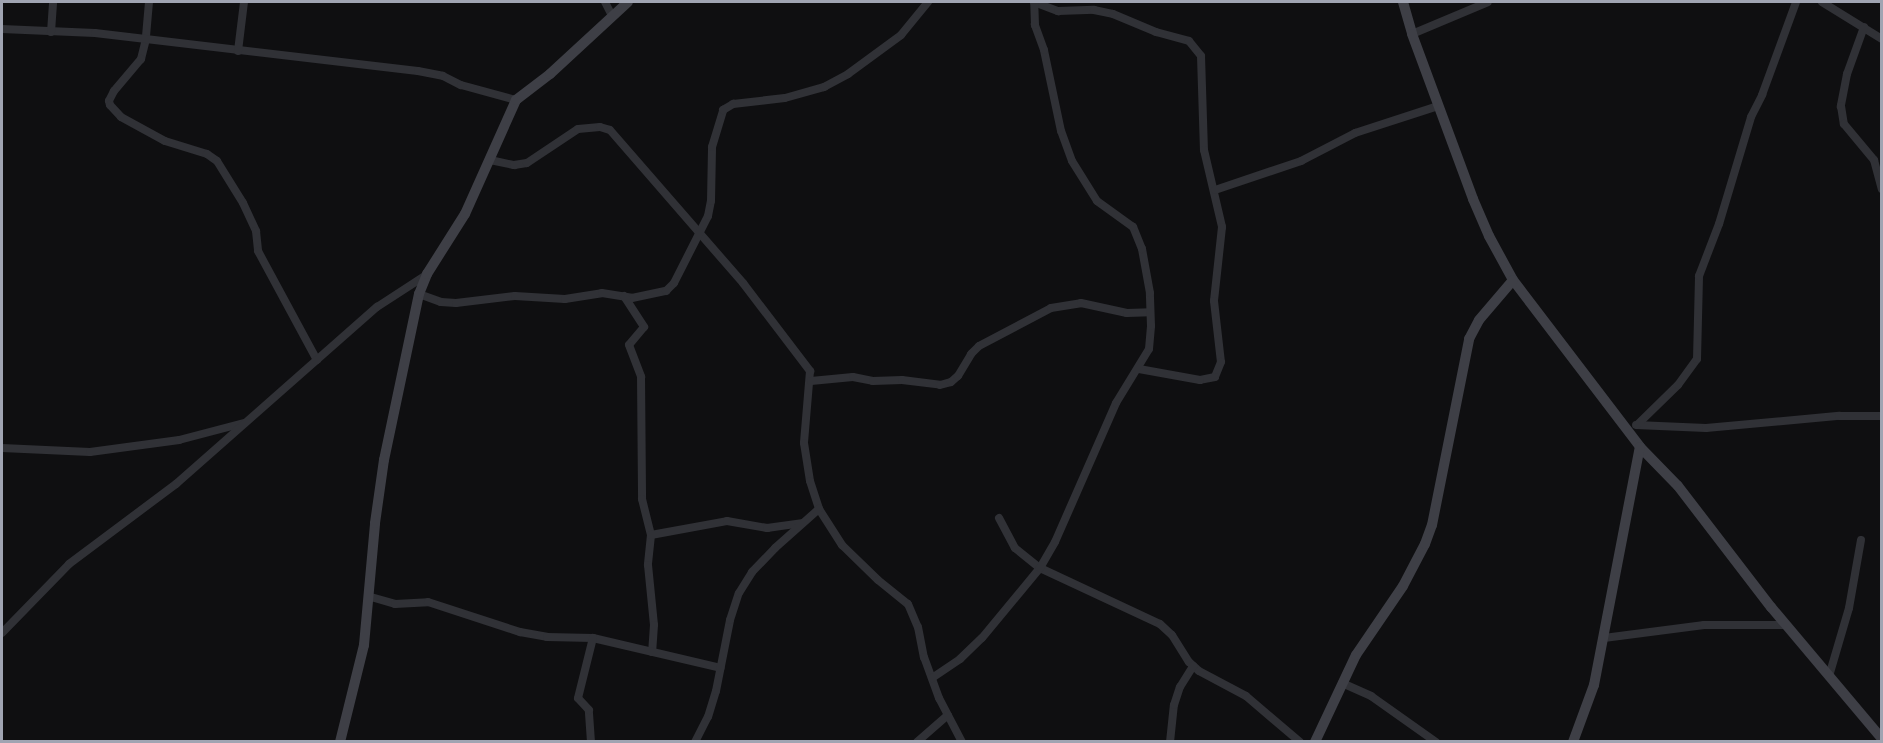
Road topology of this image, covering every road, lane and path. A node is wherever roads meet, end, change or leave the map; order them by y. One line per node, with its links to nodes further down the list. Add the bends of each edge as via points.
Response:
1 (53, 2): 15 (street)
2 (149, 2): 17 (street)
3 (244, 2): 19 (street)
4 (605, 2): 12 (street)
5 (628, 2): 12 (street)
6 (928, 2): 25 (street, via 901,35 824,87 785,98 733,104 723,110 712,147 711,201)
7 (1034, 2): 24 (street, via 1058,11 1113,14 1156,32 1189,40 1195,46 1203,70 1204,150); 30 (street, via 1035,25 1072,161 1097,201 1133,227 1147,273)
8 (1403, 2): 16 (street)
9 (1488, 2): 16 (street)
10 (1796, 2): 36 (street, via 1751,117 1699,276 1697,358 1678,385)
11 (1822, 2): 13 (street)
12 (612, 16): 20 (street)
13 (1864, 27): 18 (street); 23 (street, via 1841,93 1841,106 1844,124 1874,160)
14 (2, 29): 15 (street)
15 (51, 32): 17 (street)
16 (1412, 34): 21 (street)
17 (146, 39): 19 (street); 31 (street, via 141,58 114,92 110,105 121,117 165,141 217,161 243,203 256,231 258,251)
18 (1881, 39)
19 (238, 51): 20 (street, via 418,71)
20 (516, 100): 22 (street)
21 (1438, 106): 24 (street, via 1355,133 1301,161); 27 (street, via 1489,236)
22 (490, 160): 25 (street, via 514,165 527,162 569,134 588,127 610,130); 26 (street, via 457,229)
23 (1881, 189)
24 (1215, 190): 32 (street, via 1222,227 1214,301 1221,348 1218,371 1215,377 1200,380)
25 (700, 232): 29 (street, via 666,291); 33 (street, via 810,371)
26 (427, 274): 28 (street); 31 (street, via 377,307)
27 (1513, 280): 36 (street); 55 (street, via 1479,320 1469,339 1425,544)
28 (419, 294): 29 (street, via 456,303 516,296 554,299 602,293); 45 (street, via 384,460 375,523)
29 (624, 297): 42 (street, via 644,327 629,345 641,377 642,499)
30 (1150, 312): 32 (street, via 1149,349); 33 (street, via 1127,313 1081,303 1051,308 979,346 958,376 940,385 853,377)
31 (317, 360): 35 (street)
32 (1139, 369): 44 (street, via 1108,418)
33 (811, 381): 39 (street, via 804,443)
34 (1881, 416): 36 (street, via 1706,428)
35 (248, 422): 38 (street, via 179,440 90,452); 47 (street, via 176,483 69,564)
36 (1632, 426): 37 (street)
37 (1640, 447): 46 (street, via 1678,486); 49 (street)
38 (2, 448)
39 (819, 509): 41 (street); 54 (street, via 842,544 908,604)
40 (999, 518): 44 (street, via 1015,548)
41 (803, 522): 42 (street, via 767,528 727,521); 52 (street, via 752,572 739,593)
42 (651, 535): 50 (street, via 648,565 654,625)
43 (1862, 540): 53 (street, via 1849,608)
44 (1040, 568): 51 (street, via 1160,624); 54 (street, via 982,638)
45 (371, 597): 48 (street, via 395,604 428,602 533,635); 59 (street, via 355,688)
46 (1786, 625): 49 (street, via 1704,625); 53 (street)
47 (2, 633)
48 (593, 638): 50 (street); 60 (street, via 578,698 589,710)
49 (1604, 638): 68 (street, via 1588,706)
50 (652, 652): 52 (street)
51 (1193, 666): 64 (street, via 1174,705); 65 (street, via 1246,696)
52 (721, 668): 61 (street, via 708,717)
53 (1829, 676): 57 (street)
54 (932, 678): 56 (street)
55 (1342, 683): 66 (street); 67 (street, via 1371,696)
56 (948, 716): 62 (street); 63 (street)
57 (1877, 727): 58 (street)
58 (1881, 739)
59 (340, 741)
60 (591, 741)
61 (695, 741)
62 (917, 741)
63 (962, 741)
64 (1170, 741)
65 (1300, 741)
66 (1315, 741)
67 (1436, 741)
68 (1573, 741)

